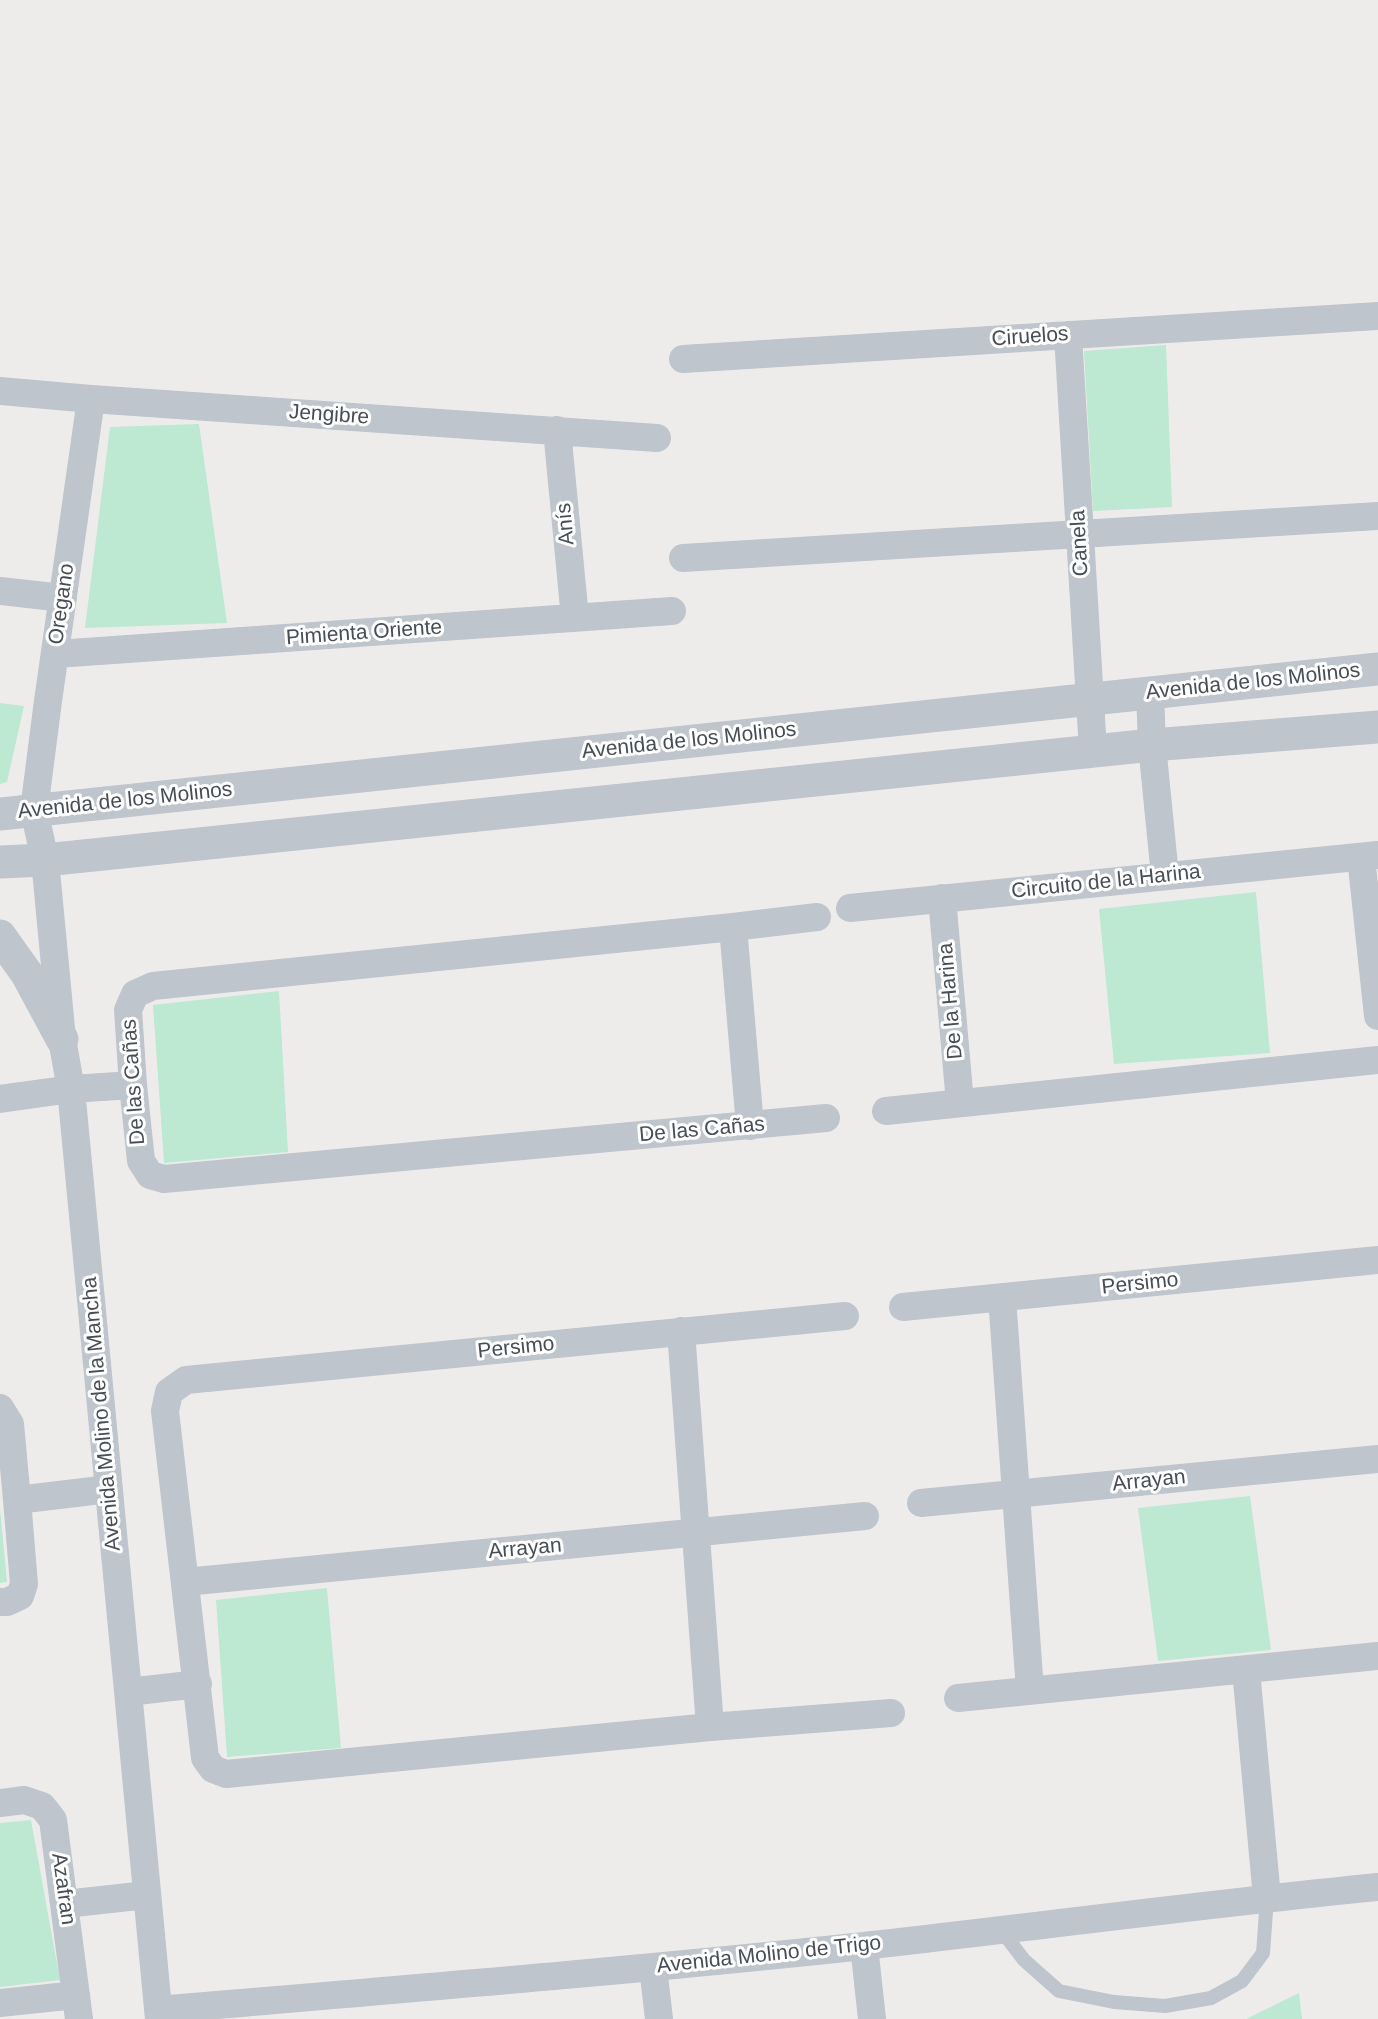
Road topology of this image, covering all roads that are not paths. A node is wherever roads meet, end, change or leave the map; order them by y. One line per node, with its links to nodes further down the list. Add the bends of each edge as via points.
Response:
1 (1378, 316): 2 (street, Ciruelos)
2 (1068, 335): 3 (street, Ciruelos); 9 (street, Canela)
3 (683, 359)
4 (0, 391): 5 (street, Jengibre)
5 (91, 399): 6 (street, Jengibre); 12 (street, Oregano)
6 (557, 430): 7 (street, Jengibre); 14 (street, Anís)
7 (657, 438)
8 (1378, 516): 9 (street)
9 (1080, 534): 10 (street); 18 (street, Canela)
10 (683, 558)
11 (0, 592): 12 (street)
12 (63, 598): 15 (street, Oregano)
13 (672, 611): 14 (street, Pimienta Oriente)
14 (575, 618): 15 (street, Pimienta Oriente)
15 (56, 654): 22 (street, Oregano)
16 (1378, 669): 17 (street, Avenida de los Molinos)
17 (1150, 693): 18 (street, Avenida de los Molinos); 20 (street)
18 (1090, 699): 21 (street, Canela); 22 (street, Avenida de los Molinos)
19 (1378, 727): 20 (street)
20 (1152, 745): 21 (street); 27 (street)
21 (1093, 751): 25 (street)
22 (34, 810): 23 (street, Avenida de los Molinos); 25 (street, Avenida Molino de la Mancha)
23 (0, 814)
24 (1369, 856): 27 (street, Circuito de la Harina); 33 (street, Circuito de la Harina)
25 (45, 860): 26 (street); 34 (street, Avenida Molino de la Mancha)
26 (0, 862)
27 (1165, 876): 28 (street, Circuito de la Harina)
28 (942, 898): 29 (street, Circuito de la Harina); 39 (street, De la Harina)
29 (850, 908)
30 (817, 917): 31 (street, De las Cañas)
31 (733, 927): 36 (street, De las Cañas, via 153,986 135,994 128,1010); 42 (street)
32 (0, 936): 34 (street, via 27,974)
33 (1378, 1016)
34 (62, 1039): 37 (street, Avenida Molino de la Mancha)
35 (1378, 1060): 39 (street)
36 (133, 1085): 37 (street); 42 (street, De las Cañas, via 141,1161 150,1175 164,1179)
37 (71, 1089): 38 (street); 50 (street, Avenida Molino de la Mancha)
38 (0, 1099)
39 (960, 1103): 40 (street)
40 (886, 1111)
41 (826, 1118): 42 (street, De las Cañas)
42 (750, 1126)
43 (1378, 1260): 44 (street, Persimo)
44 (1002, 1297): 45 (street, Persimo); 51 (street)
45 (903, 1307)
46 (845, 1317): 47 (street, Persimo)
47 (681, 1331): 55 (street); 56 (street, Persimo, via 186,1380 169,1392 165,1411)
48 (0, 1408): 52 (street, via 10,1424)
49 (1378, 1459): 51 (street, Arrayan)
50 (109, 1489): 52 (street); 62 (street, Avenida Molino de la Mancha)
51 (1016, 1494): 53 (street, Arrayan); 61 (street)
52 (17, 1500): 57 (street, via 24,1584 20,1596)
53 (921, 1503)
54 (865, 1517): 55 (street, Arrayan)
55 (696, 1533): 56 (street, Arrayan); 65 (street)
56 (185, 1582): 60 (street)
57 (0, 1602)
58 (1378, 1656): 59 (street)
59 (1246, 1670): 61 (street); 69 (street)
60 (198, 1684): 62 (street); 65 (street, via 205,1758 213,1769 226,1774)
61 (1030, 1690): 63 (street)
62 (128, 1692): 68 (street, Avenida Molino de la Mancha)
63 (958, 1698)
64 (891, 1713): 65 (street)
65 (710, 1727)
66 (0, 1802): 70 (street, Azafran, via 24,1800 42,1806 53,1820)
67 (1378, 1887): 69 (street, Avenida Molino de Trigo)
68 (147, 1895): 70 (street); 76 (street, Avenida Molino de la Mancha)
69 (1267, 1898): 71 (street, Avenida Molino de Trigo); 71 (lane, via 1263,1953 1242,1981 1211,1998 1165,2006 1059,1991 1024,1960)
70 (65, 1903): 75 (street, Azafran)
71 (1001, 1930): 72 (street, Avenida Molino de Trigo)
72 (864, 1946): 73 (street, Avenida Molino de Trigo); 78 (street)
73 (653, 1967): 76 (street, Avenida Molino de Trigo); 77 (street)
74 (0, 2003): 75 (street)
75 (77, 2007)
76 (158, 2015)
77 (659, 2019)
78 (872, 2019)

